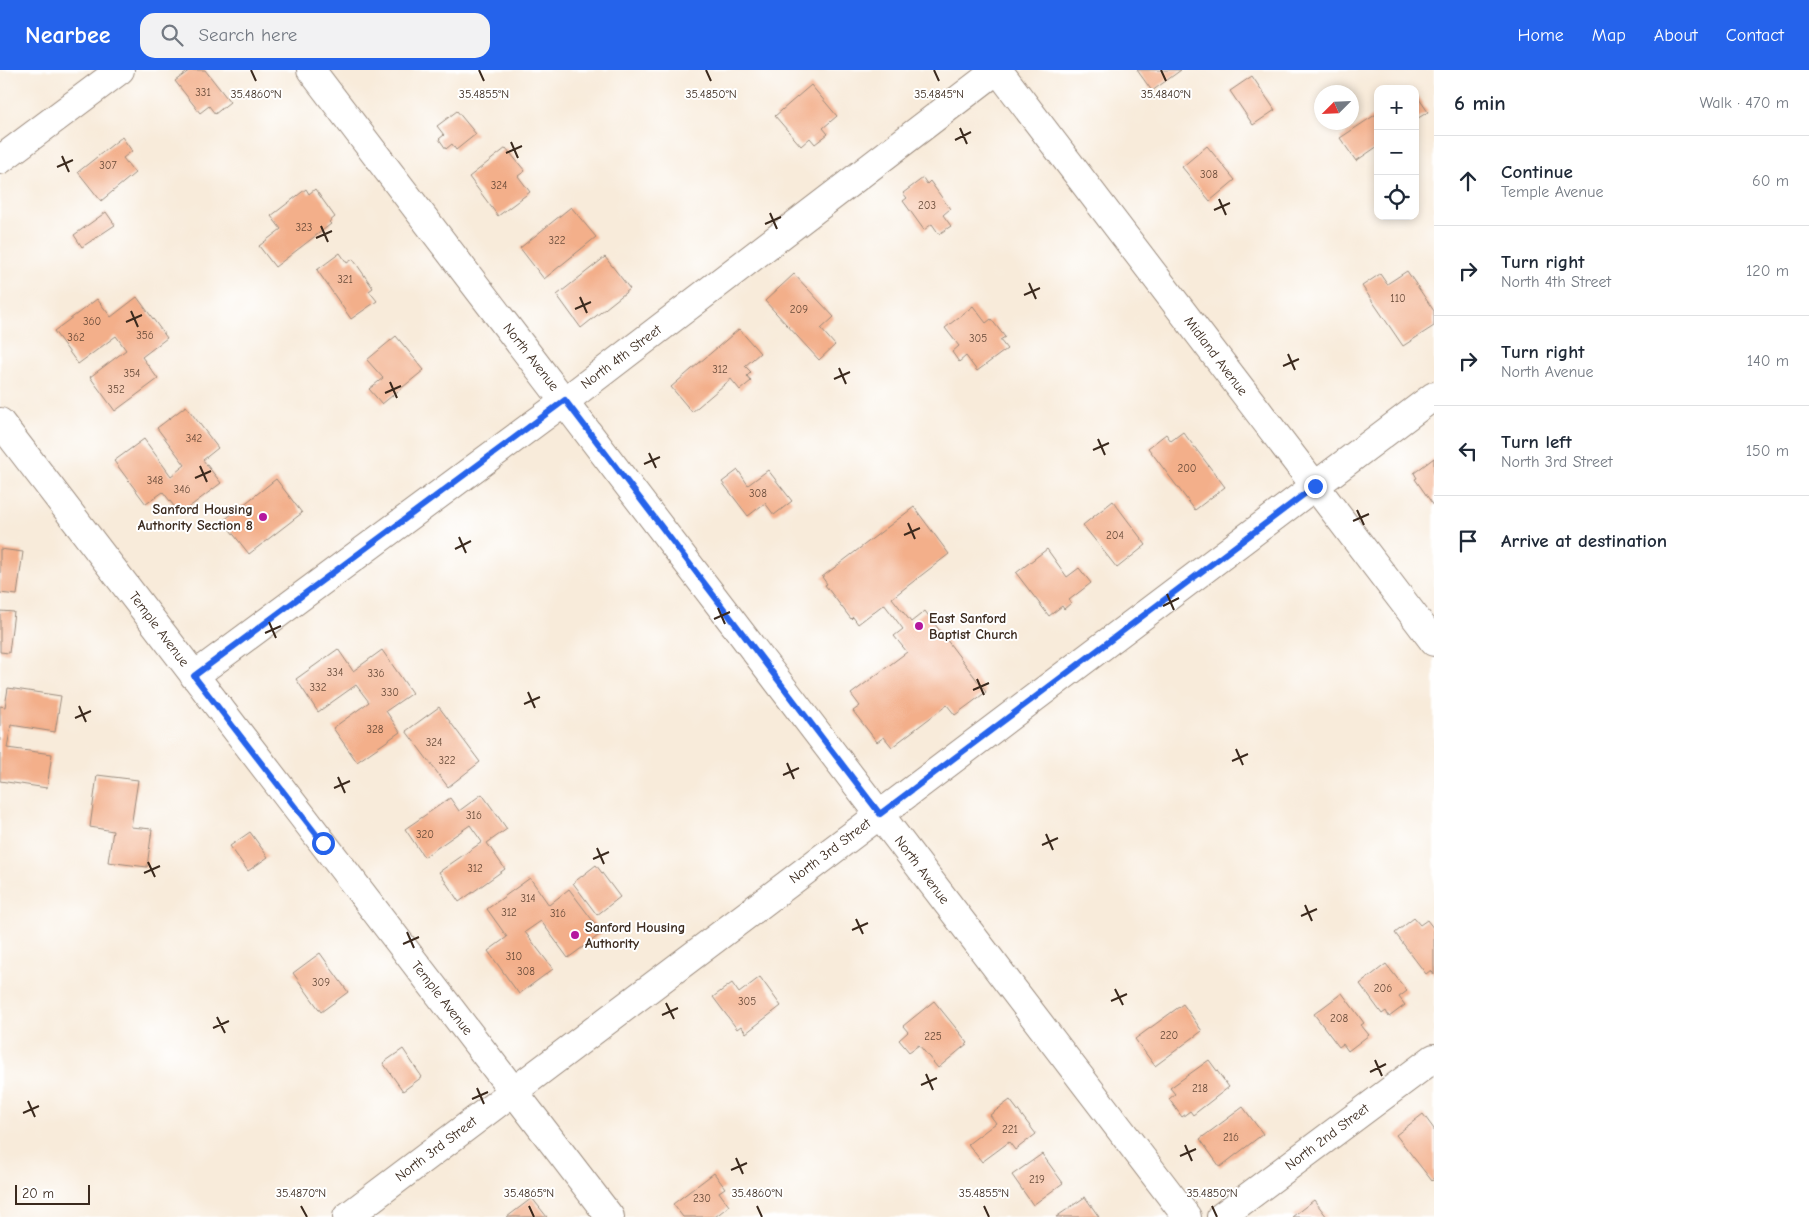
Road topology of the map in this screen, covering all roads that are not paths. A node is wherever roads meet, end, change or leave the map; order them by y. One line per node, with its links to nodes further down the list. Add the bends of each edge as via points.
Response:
1 (120, 70): 4 (street)
2 (311, 70): 6 (street, North Avenue)
3 (997, 70): 6 (street, North 4th Street); 8 (street, Midland Avenue)
4 (0, 160)
5 (1434, 396): 8 (street, North 3rd Street)
6 (565, 400): 10 (street, North 4th Street); 11 (street, North Avenue)
7 (0, 422): 10 (street, Temple Avenue)
8 (1315, 486): 9 (street, Midland Avenue); 11 (street, North 3rd Street)
9 (1434, 642)
10 (194, 676): 13 (street, Temple Avenue)
11 (880, 814): 13 (street, North 3rd Street); 16 (street, North Avenue)
12 (1434, 1058): 17 (street, North 2nd Street)
13 (513, 1090): 14 (street, North 3rd Street); 15 (street, Temple Avenue)
14 (347, 1217)
15 (610, 1217)
16 (1187, 1217)
17 (1221, 1217)

